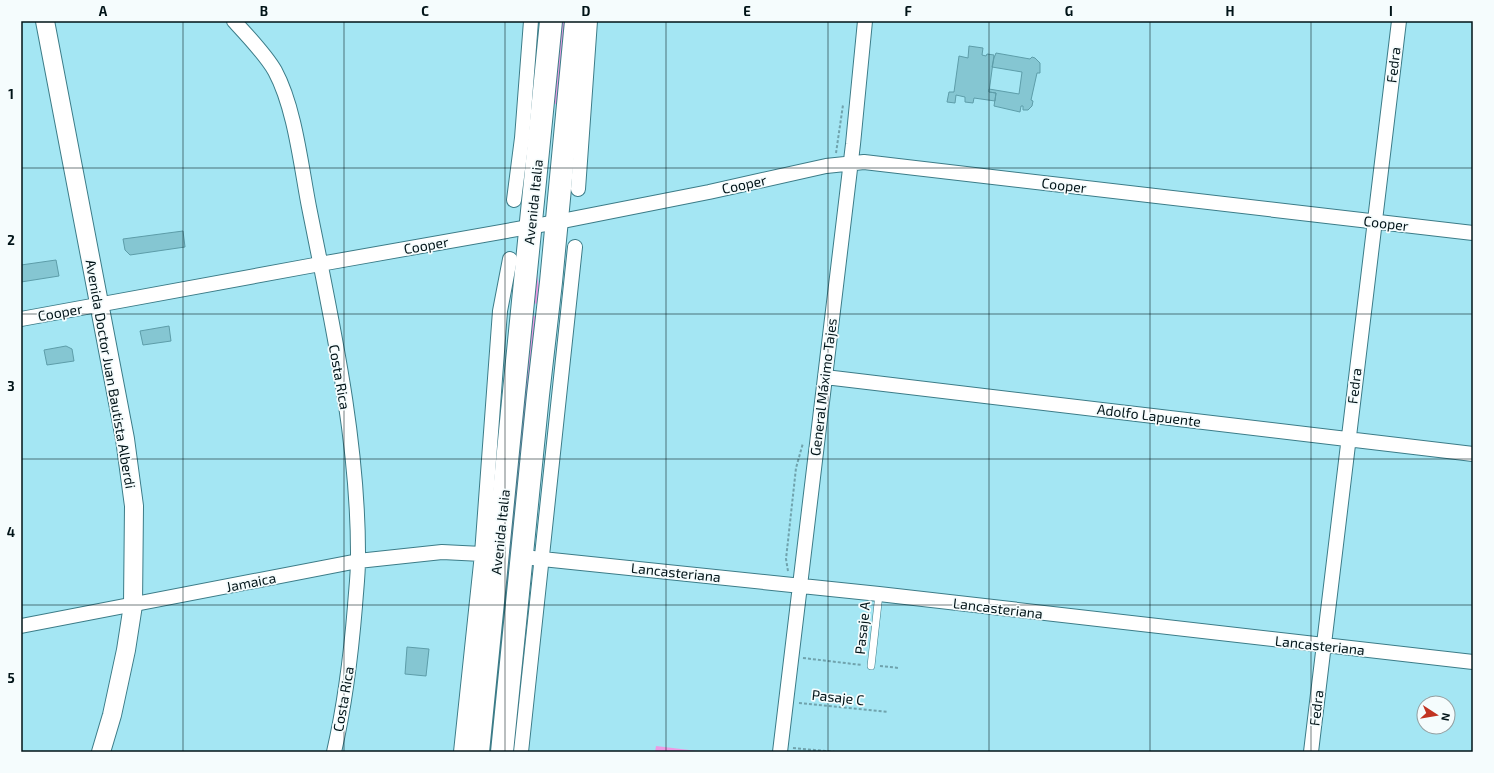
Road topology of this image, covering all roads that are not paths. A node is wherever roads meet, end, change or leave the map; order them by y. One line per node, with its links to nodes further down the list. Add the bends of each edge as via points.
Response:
1 (45, 21): 22 (street, Avenida Doctor Juan Bautista Alberdi)
2 (234, 21): 20 (street, Costa Rica, via 274,71 287,100)
3 (531, 21): 9 (street, Avenida Italia)
4 (551, 21): 9 (main road, Avenida Italia)
5 (865, 21): 11 (street, General Máximo Tajes)
6 (1399, 21): 15 (street, Fedra)
7 (583, 22): 8 (main road, Avenida Italia); 10 (street, Avenida Italia)
8 (567, 109): 9 (street); 10 (main road, Avenida Italia)
9 (536, 126): 13 (street, Avenida Italia); 14 (main road, via 547,140 544,213 547,219); 16 (main road, Avenida Italia)
10 (572, 144): 12 (street, Avenida Italia); 14 (main road, Avenida Italia)
11 (850, 163): 14 (street, Cooper); 15 (street, Cooper, via 864,162); 29 (street, General Máximo Tajes)
12 (578, 189)
13 (514, 200)
14 (557, 222): 16 (street, Cooper); 21 (main road, Avenida Italia)
15 (1374, 222): 17 (street, Cooper); 32 (street, Fedra)
16 (530, 227): 20 (street, Cooper); 23 (main road, via 537,229 541,234 541,280 546,298); 25 (main road, Avenida Italia)
17 (1473, 233)
18 (575, 247): 21 (street, Avenida Italia)
19 (510, 259): 24 (street, Avenida Italia)
20 (320, 264): 22 (street, Cooper); 36 (street, Costa Rica, via 346,403 356,495)
21 (561, 281): 23 (main road, Avenida Italia)
22 (99, 305): 26 (street, Cooper); 39 (street, Avenida Doctor Juan Bautista Alberdi, via 125,439 134,506)
23 (558, 310): 25 (street); 27 (main road, Avenida Italia); 28 (street, Avenida Italia)
24 (500, 311): 25 (street); 34 (street, Avenida Italia)
25 (522, 311): 49 (main road, Avenida Italia)
26 (21, 319)
27 (542, 358): 28 (street); 30 (main road, Avenida Italia)
28 (563, 358): 31 (street, Avenida Italia)
29 (825, 377): 32 (street, Adolfo Lapuente); 37 (street, General Máximo Tajes)
30 (538, 395): 31 (street); 35 (main road, Avenida Italia)
31 (559, 396): 35 (street, Avenida Italia)
32 (1348, 439): 33 (street, Adolfo Lapuente); 41 (street, Fedra)
33 (1473, 454)
34 (482, 554): 36 (street, Jamaica, via 442,552); 48 (street, Avenida Italia)
35 (532, 558): 37 (street, Lancasteriana); 44 (main road, Avenida Italia)
36 (358, 561): 39 (street, Jamaica); 47 (street, Costa Rica, via 349,669)
37 (800, 585): 38 (street, Lancasteriana); 45 (street, General Máximo Tajes)
38 (879, 594): 41 (street, Lancasteriana); 43 (lane, Pasaje A)
39 (133, 605): 40 (street, Jamaica); 46 (street, Avenida Doctor Juan Bautista Alberdi, via 126,650)
40 (21, 626)
41 (1324, 646): 42 (street, Lancasteriana); 52 (street, Fedra)
42 (1473, 662)
43 (872, 666)
44 (515, 724): 50 (main road, Avenida Italia); 51 (street, Avenida Italia)
45 (780, 749)
46 (101, 752)
47 (334, 752)
48 (461, 752)
49 (478, 752)
50 (502, 752)
51 (521, 752)
52 (1310, 752)

